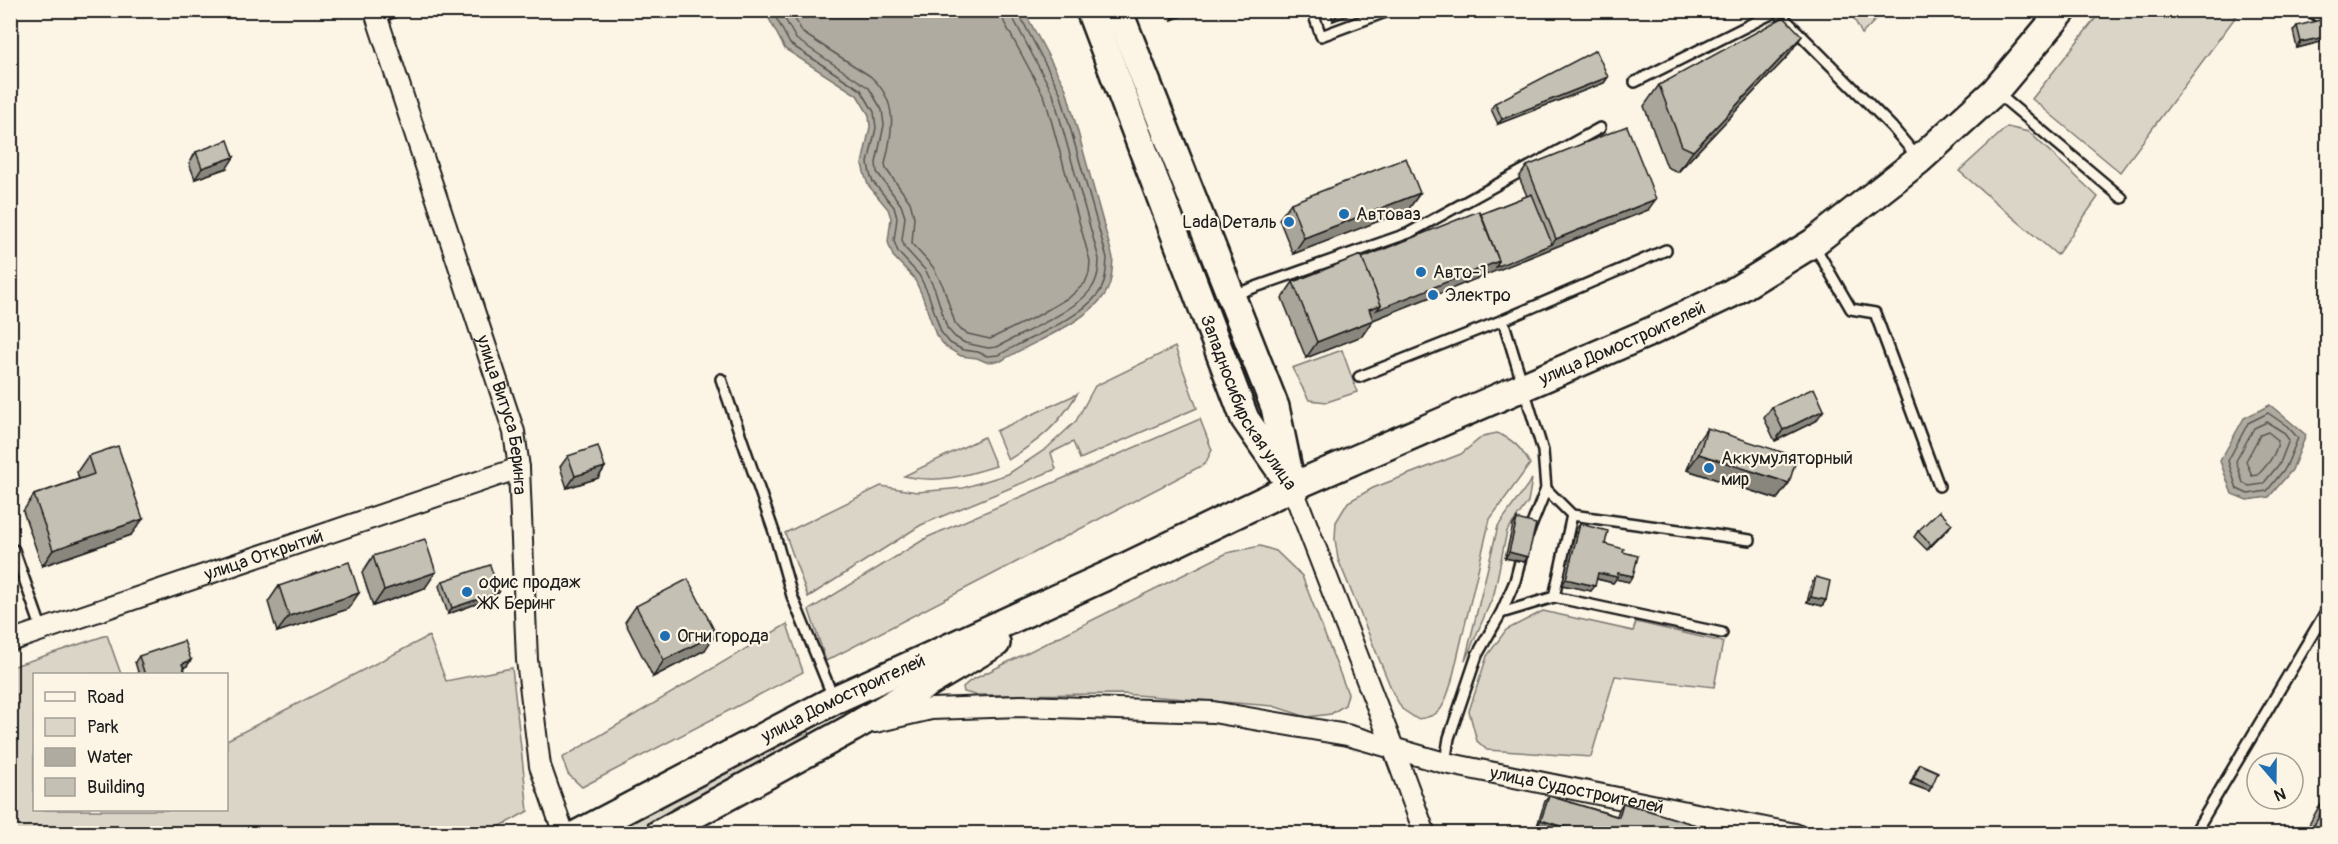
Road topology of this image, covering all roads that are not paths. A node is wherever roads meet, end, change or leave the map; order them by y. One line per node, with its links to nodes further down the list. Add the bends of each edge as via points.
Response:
1 (398, 10): 8 (lane)
2 (1090, 10): 24 (main road, Западносибирская улица, via 1245,420)
3 (1118, 10): 17 (main road, Западносибирская улица)
4 (1312, 10): 5 (lane, via 1321,36)
5 (1391, 10)
6 (2063, 10): 11 (main road, улица Домостроителей)
7 (2308, 10): 9 (lane)
8 (376, 14): 22 (street, улица Витуса Беринга, via 514,432)
9 (2328, 23)
10 (1635, 82): 13 (lane, via 1777,11)
11 (1995, 91): 13 (main road, улица Домостроителей); 14 (lane)
12 (1600, 128): 17 (lane, via 1408,232)
13 (1919, 160): 15 (main road, улица Домостроителей)
14 (2122, 198)
15 (1813, 243): 21 (main road, улица Домостроителей, via 1730,294); 23 (lane, via 1851,309 1875,313)
16 (1666, 250): 18 (lane)
17 (1231, 296): 24 (main road, Западносибирская улица, via 1275,407)
18 (1503, 320): 19 (lane); 21 (lane)
19 (1359, 377)
20 (721, 379): 36 (lane, via 792,596)
21 (1525, 387): 24 (main road, улица Домостроителей); 25 (lane, via 1544,451)
22 (519, 468): 33 (street, улица Открытий); 40 (street, улица Витуса Беринга, via 527,660 540,766)
23 (1938, 486)
24 (1292, 487): 29 (main road, улица Домостроителей); 38 (street)
25 (1546, 489): 26 (lane); 32 (lane, via 1530,523 1515,581)
26 (1572, 515): 27 (lane); 30 (lane)
27 (1750, 540)
28 (10, 552): 33 (lane, via 14,550)
29 (1113, 573): 36 (main road, улица Домостроителей); 37 (main road, улица Домостроителей)
30 (1554, 597): 32 (lane); 34 (lane)
31 (2328, 608): 45 (lane)
32 (1501, 613): 39 (lane, via 1478,654 1449,738)
33 (42, 630): 35 (street, улица Открытий)
34 (1722, 633)
35 (10, 641)
36 (834, 700): 41 (main road, улица Домостроителей)
37 (852, 728): 38 (street, улица Судостроителей, via 931,709 1021,706 1213,712 1347,735); 42 (main road, улица Домостроителей)
38 (1394, 750): 39 (street, улица Судостроителей); 43 (street)
39 (1446, 764): 44 (street, улица Судостроителей)
40 (564, 834)
41 (578, 834)
42 (659, 834)
43 (1425, 834)
44 (1795, 834)
45 (2194, 834)

